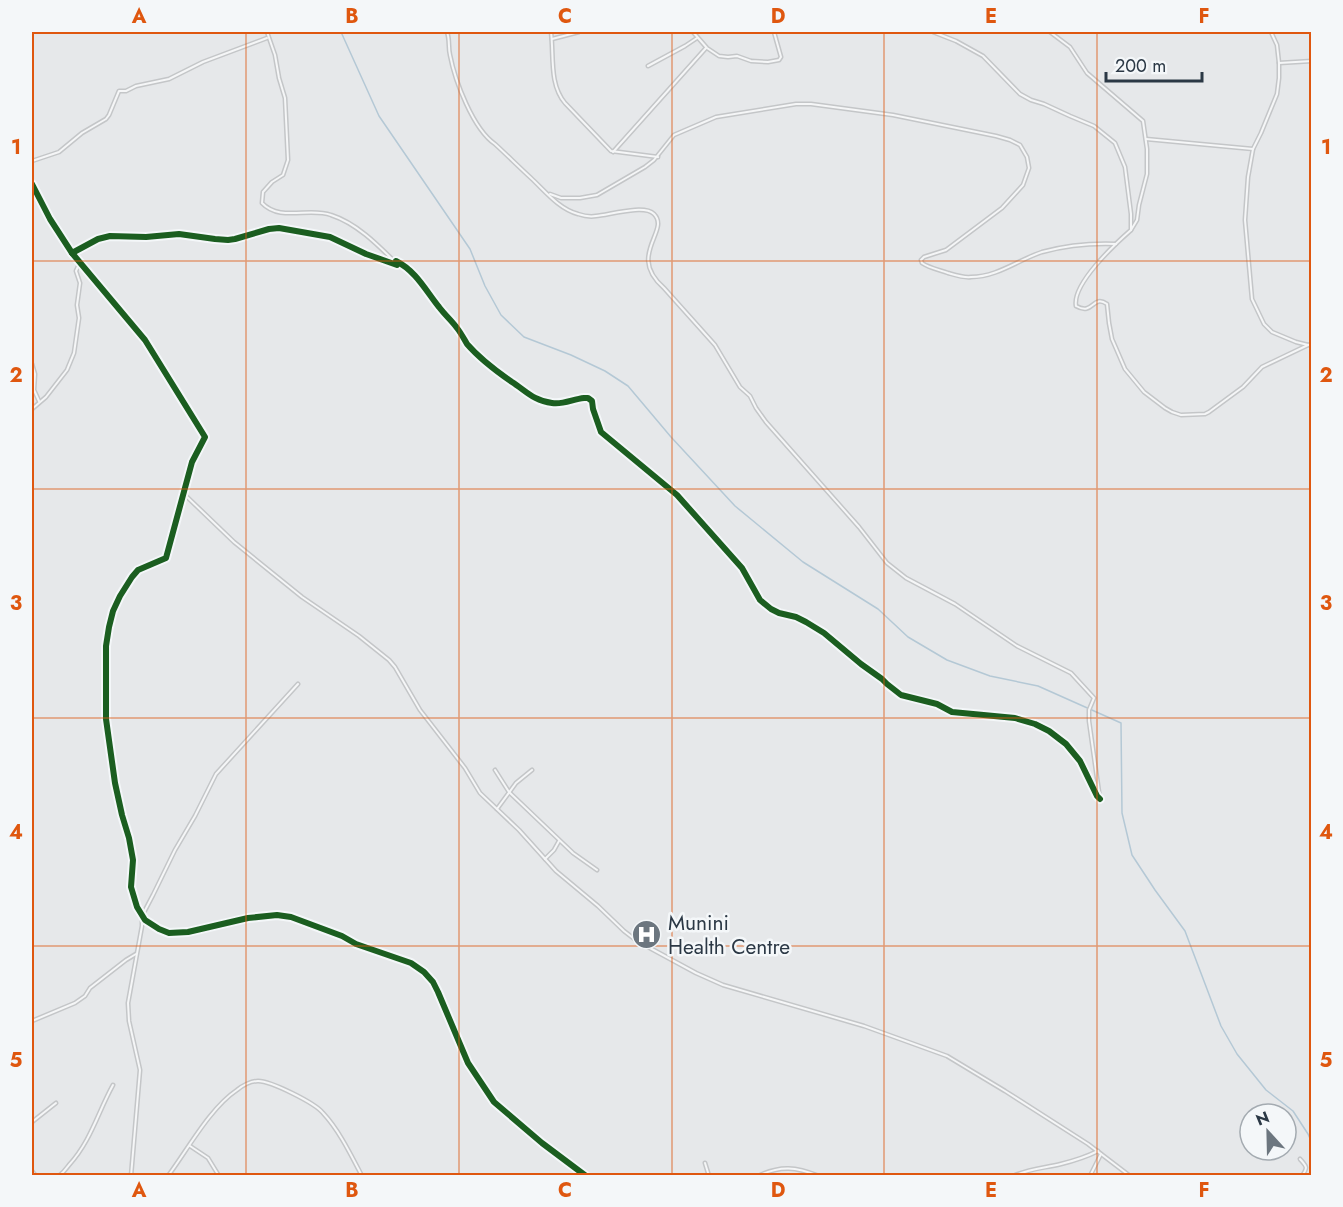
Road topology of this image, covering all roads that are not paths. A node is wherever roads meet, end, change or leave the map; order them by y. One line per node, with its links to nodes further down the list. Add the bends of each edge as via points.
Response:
1 (267, 32): 10 (street)
2 (447, 32): 23 (street, via 454,69 475,122)
3 (551, 32): 12 (street)
4 (579, 32): 12 (street)
5 (693, 32): 11 (street)
6 (774, 32): 13 (street, via 781,53 775,61 724,57)
7 (933, 32): 24 (street, via 982,56 1020,94 1094,126 1115,143 1125,167)
8 (1050, 32): 17 (street, via 1070,46 1087,73 1142,120)
9 (1271, 32): 15 (street)
10 (268, 38): 21 (street, via 169,79 119,91 106,119 59,152); 28 (street, via 285,98 288,160 283,175 263,192 262,203 280,212 327,213 339,218 362,232)
11 (697, 38): 13 (street); 16 (street)
12 (552, 39): 19 (street, via 559,94)
13 (706, 48): 19 (street)
14 (1311, 61): 15 (street)
15 (1279, 63): 18 (street, via 1277,94)
16 (648, 66)
17 (1146, 139): 18 (street); 24 (street, via 1147,174 1137,220)
18 (1253, 149): 29 (street, via 1245,220 1252,299 1272,332)
19 (613, 152): 20 (street)
20 (658, 157): 23 (street, via 640,171 589,197 561,198); 25 (street, via 674,135 716,117 778,106 811,104 904,118 1010,140 1020,145 1029,163 1023,185 1002,208 946,250 924,257 921,260 926,266 971,278 1068,246)
21 (32, 161)
22 (32, 184): 26 (street)
23 (547, 193): 28 (street, via 569,211 589,217 645,210 654,214 657,232 647,255 656,281 712,342 766,422 887,562 906,578 955,604 1017,646 1071,673 1094,697 1088,713 1100,799 1074,752 1049,731 1015,718 952,712 901,694 824,633 796,617 771,609 760,600 742,568 677,495 601,432 592,401 584,398 556,404 528,395 482,359 422,283 396,261)
24 (1131, 230): 25 (street)
25 (1116, 244): 29 (street, via 1088,276 1077,295 1076,306 1088,309 1099,301 1107,304 1112,339 1125,369 1144,392 1172,412 1205,414 1243,387 1262,367)
26 (72, 253): 27 (street); 28 (street, via 110,236 179,234 228,240 279,228 330,237)
27 (80, 262): 31 (street, via 76,271 80,283 74,352 67,370); 33 (street, via 145,340 204,434)
28 (397, 265)
29 (1310, 344)
30 (32, 364): 31 (street, via 34,390)
31 (40, 402): 32 (street)
32 (32, 410)
33 (184, 494): 38 (street, via 234,542 389,660 420,710); 42 (street, via 166,558 138,570 132,577 113,611 106,646 107,731 133,860 131,887)
34 (298, 684): 42 (street, via 216,774)
35 (495, 770): 37 (street)
36 (532, 770): 37 (street)
37 (509, 792): 38 (street); 39 (street)
38 (497, 809): 40 (street)
39 (559, 841): 40 (street); 41 (street)
40 (545, 858): 49 (street, via 624,932 696,973 947,1056)
41 (597, 870)
42 (141, 915): 43 (street); 60 (street, via 169,933 248,918 291,917 411,963 433,982 468,1063 494,1102)
43 (137, 954): 44 (street, via 75,1003); 56 (street, via 128,1003 140,1070)
44 (32, 1020)
45 (113, 1084): 55 (street, via 82,1150)
46 (56, 1103): 47 (street)
47 (32, 1122)
48 (190, 1146): 57 (street); 58 (street, via 208,1158); 59 (street, via 227,1097 258,1081 285,1090 323,1113)
49 (1098, 1151): 50 (street); 64 (street)
50 (1101, 1154): 65 (street); 66 (street)
51 (1300, 1159): 67 (street, via 1307,1169)
52 (705, 1163): 61 (street)
53 (32, 1171): 54 (street)
54 (36, 1176)
55 (59, 1176)
56 (131, 1176)
57 (168, 1176)
58 (219, 1176)
59 (362, 1176)
60 (585, 1176)
61 (709, 1176)
62 (758, 1176): 63 (street, via 788,1168)
63 (819, 1176)
64 (1013, 1176)
65 (1090, 1176)
66 (1130, 1176)
67 (1302, 1176)

